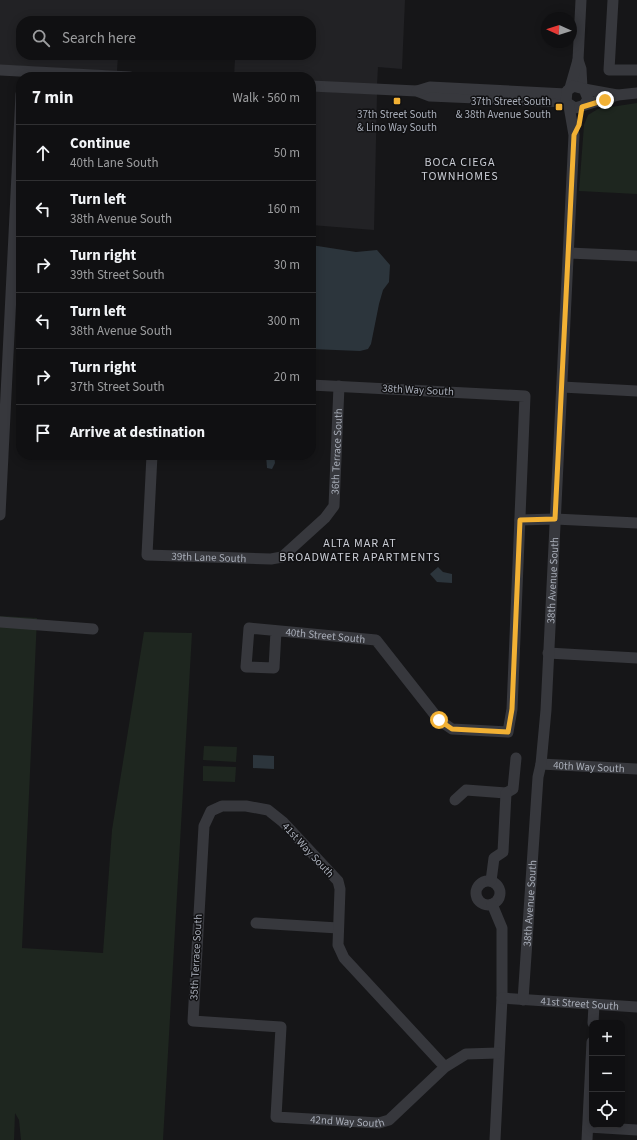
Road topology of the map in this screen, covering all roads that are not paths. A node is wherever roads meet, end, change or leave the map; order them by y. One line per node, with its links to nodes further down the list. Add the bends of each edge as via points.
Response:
1 (581, 0): 3 (street, 38th Avenue South)
2 (613, 0): 5 (street, via 609,70)
3 (578, 60): 8 (street, 38th Avenue South, via 582,69); 11 (street, 38th Avenue South)
4 (0, 70): 6 (street)
5 (637, 70)
6 (16, 73)
7 (316, 86): 11 (street, via 417,91 430,96)
8 (583, 88): 10 (street); 11 (street, via 577,86); 12 (street, via 588,99)
9 (637, 92): 10 (street)
10 (618, 95): 12 (street)
11 (568, 98): 12 (street, via 575,108); 13 (street, 38th Avenue South)
12 (583, 106): 13 (street, 38th Avenue South)
13 (574, 135): 15 (street, 38th Avenue South)
14 (16, 194): 22 (street)
15 (569, 252): 16 (street); 19 (street, 38th Avenue South)
16 (637, 256)
17 (316, 385): 18 (street, 38th Way South)
18 (339, 386): 24 (street, 38th Way South, via 524,396); 26 (street, 36th Terrace South, via 334,506 325,518 282,557)
19 (562, 387): 20 (street); 23 (street, 38th Avenue South)
20 (637, 391)
21 (152, 460): 26 (street, 39th Lane South, via 147,555)
22 (0, 515)
23 (555, 519): 24 (street); 25 (street); 30 (street, 38th Avenue South)
24 (520, 520): 29 (street, 40th Street South, via 512,709 508,732 452,729 439,720 376,640)
25 (637, 523)
26 (271, 559)
27 (0, 622): 28 (street)
28 (93, 629)
29 (276, 631)
30 (548, 653): 31 (street); 33 (street, 38th Avenue South)
31 (637, 658)
32 (516, 758): 35 (street, via 513,789)
33 (541, 764): 34 (street, 40th Way South); 43 (street, 38th Avenue South, via 538,777)
34 (637, 769)
35 (506, 793): 36 (street, via 466,790); 37 (street, via 503,852 494,858)
36 (455, 800)
37 (491, 880): 39 (street, via 498,885 501,892 499,900); 39 (street, via 480,883 476,895 484,904)
38 (199, 892): 41 (street, 41st Way South, via 204,826 211,811 222,806 246,806 268,810 283,822 338,881); 50 (street, 35th Terrace South, via 193,1021 281,1027)
39 (492, 904): 42 (street, via 502,928)
40 (256, 923): 41 (street)
41 (338, 928): 49 (street, 41st Way South, via 338,945 344,958)
42 (502, 998): 43 (street, 41st Street South); 47 (street)
43 (523, 1000): 44 (street, 41st Street South)
44 (594, 1005): 45 (street, 41st Street South); 46 (street)
45 (637, 1007)
46 (593, 1020)
47 (498, 1053): 49 (street, 42nd Way South, via 466,1054); 53 (street)
48 (591, 1056): 51 (street)
49 (445, 1067): 50 (street, 42nd Way South, via 389,1120 379,1123)
50 (276, 1117)
51 (588, 1127): 52 (street); 54 (street)
52 (637, 1130)
53 (495, 1140)
54 (587, 1140)

